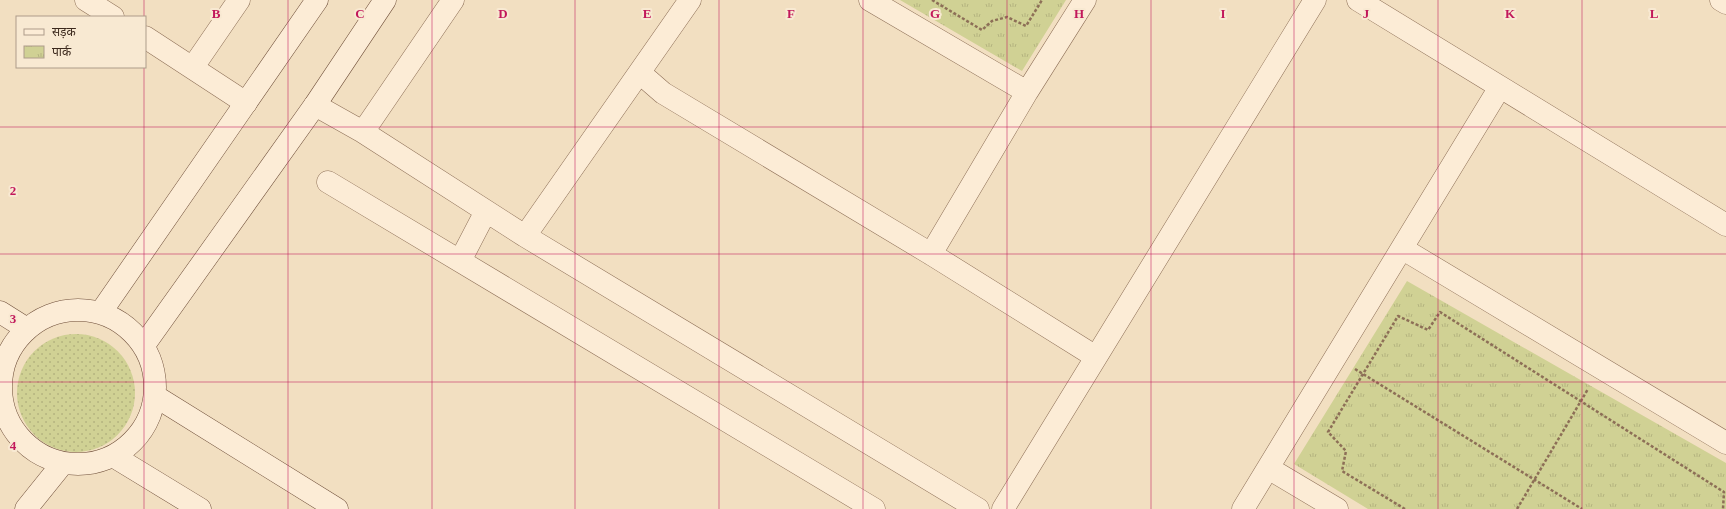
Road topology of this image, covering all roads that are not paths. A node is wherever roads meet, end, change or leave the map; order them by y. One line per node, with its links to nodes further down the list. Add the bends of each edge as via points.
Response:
1 (86, 0): 13 (street)
2 (239, 0): 15 (street)
3 (317, 0): 19 (street)
4 (385, 0): 20 (street)
5 (453, 0): 21 (street)
6 (690, 0): 16 (street)
7 (870, 0): 18 (street)
8 (1084, 0): 18 (street)
9 (1315, 0): 33 (street)
10 (1358, 0): 17 (street)
11 (1721, 0): 12 (street)
12 (1726, 3)
13 (111, 16)
14 (146, 37): 15 (street)
15 (193, 67): 19 (street)
16 (640, 73): 25 (street); 27 (street, via 663,93)
17 (1500, 87): 24 (street); 26 (street)
18 (1027, 92): 27 (street)
19 (246, 103): 30 (street)
20 (315, 105): 21 (street); 32 (street)
21 (363, 132): 23 (street)
22 (328, 182): 28 (street)
23 (486, 211): 25 (street); 28 (street)
24 (1726, 225)
25 (525, 236): 45 (street)
26 (1402, 249): 37 (street); 40 (street)
27 (931, 254): 33 (street)
28 (460, 261): 44 (street)
29 (0, 312): 31 (street)
30 (101, 312): 31 (street, via 75,309 50,314); 32 (street, via 132,330)
31 (27, 329): 34 (street, via 14,343 5,360)
32 (144, 344): 35 (street, via 156,378)
33 (1096, 357): 46 (street)
34 (0, 378): 36 (street)
35 (155, 396): 38 (street, via 151,415 142,432 129,446); 43 (street)
36 (3, 422): 39 (street, via 39,454)
37 (1726, 443)
38 (113, 456): 39 (street, via 88,464); 42 (street)
39 (63, 463): 41 (street)
40 (1268, 468): 47 (street); 48 (street)
41 (26, 509)
42 (200, 509)
43 (337, 509)
44 (874, 509)
45 (978, 509)
46 (1003, 509)
47 (1243, 509)
48 (1337, 509)

